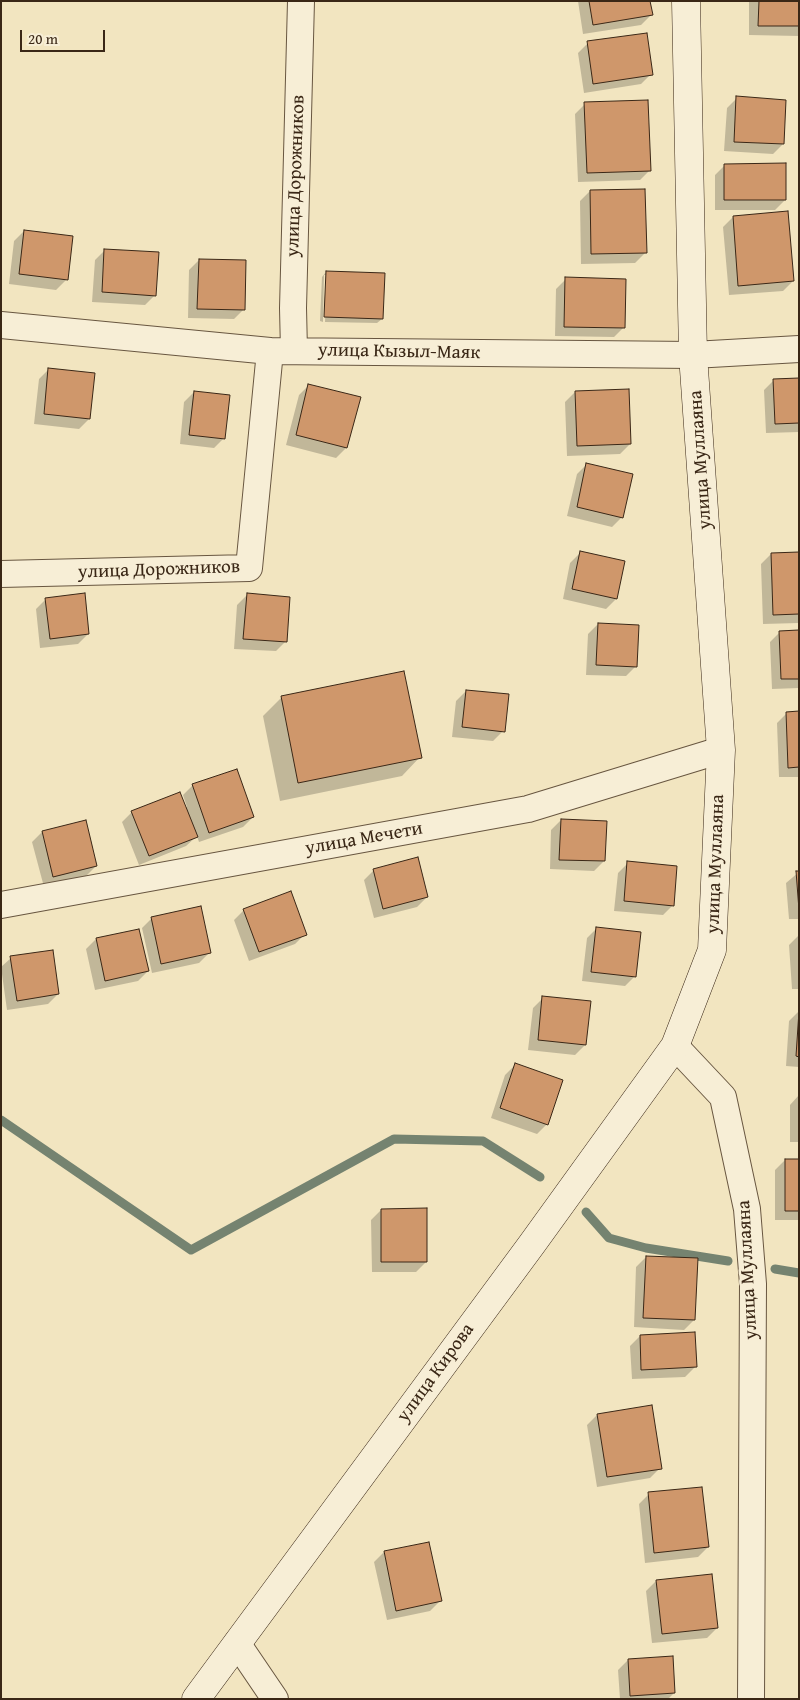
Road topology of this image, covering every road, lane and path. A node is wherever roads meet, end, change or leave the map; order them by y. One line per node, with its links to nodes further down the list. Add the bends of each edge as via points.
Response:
1 (301, 1): 5 (street, улица Дорожников, via 293,308)
2 (686, 1): 6 (main road, улица Муллаяна)
3 (1, 325): 5 (street, улица Кызыл-Маяк)
4 (799, 349): 6 (street, улица Кызыл-Маяк)
5 (282, 351): 6 (street, улица Кызыл-Маяк); 7 (street, улица Дорожников, via 249,568)
6 (693, 355): 8 (main road, улица Муллаяна)
7 (1, 574)
8 (721, 750): 9 (street, улица Мечети, via 528,809); 10 (main road, улица Муллаяна, via 712,950)
9 (1, 905)
10 (675, 1046): 11 (main road, улица Кирова); 14 (street, улица Муллаяна, via 723,1097 747,1209 753,1284)
11 (237, 1643): 12 (main road, улица Кирова); 13 (street)
12 (196, 1699)
13 (275, 1699)
14 (751, 1699)

